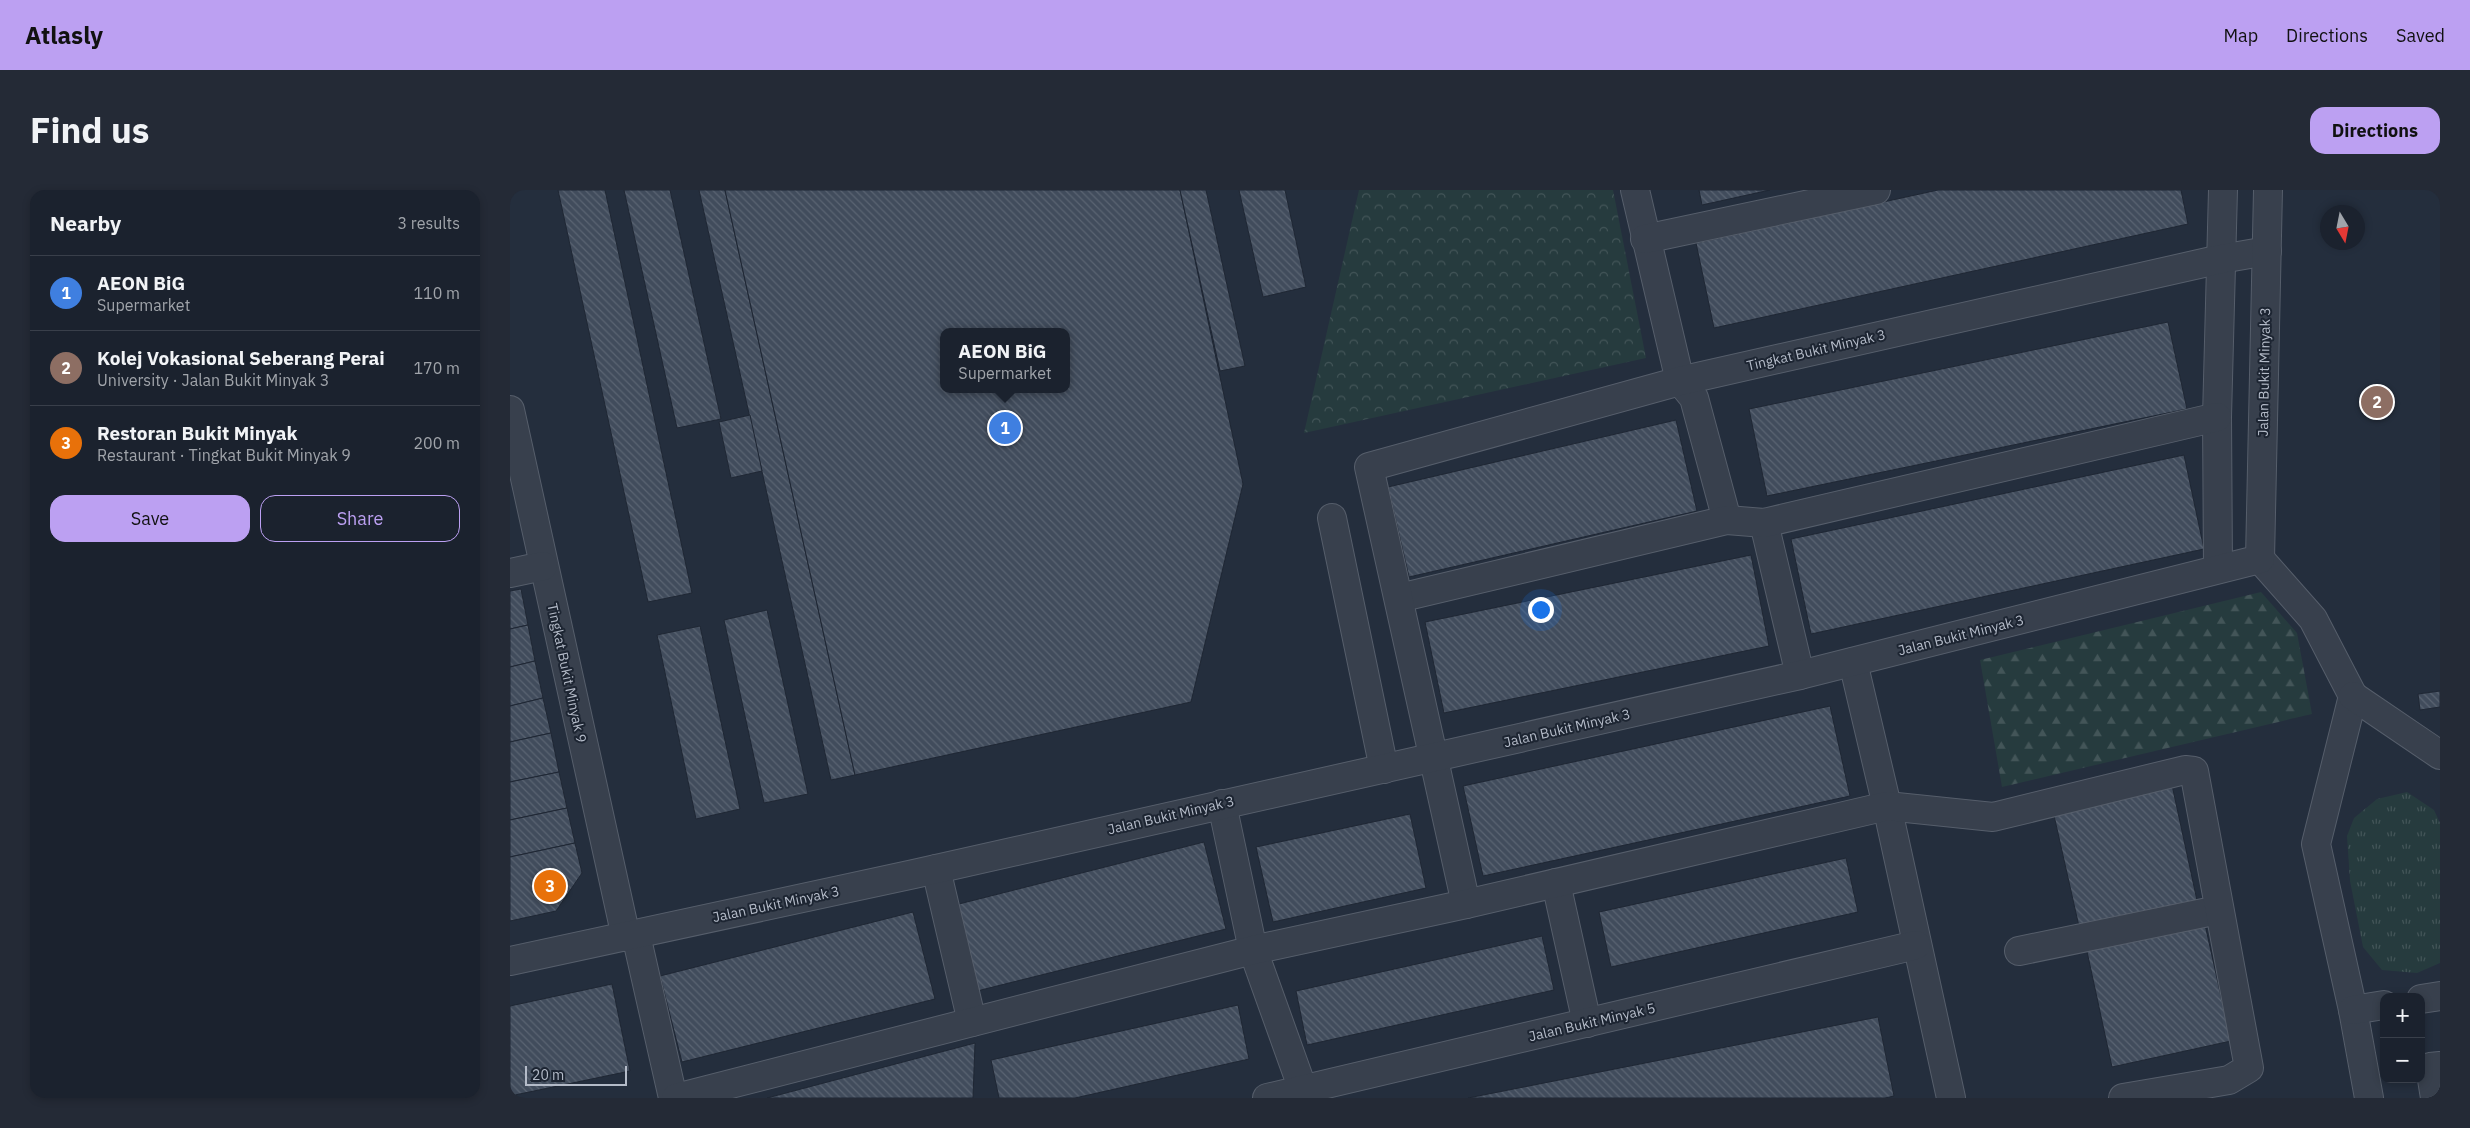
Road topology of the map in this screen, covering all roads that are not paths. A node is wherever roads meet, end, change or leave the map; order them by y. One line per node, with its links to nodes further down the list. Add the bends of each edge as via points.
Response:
1 (1635, 190): 5 (street)
2 (1876, 190): 5 (street)
3 (2223, 190): 7 (street)
4 (2268, 190): 6 (street, Jalan Bukit Minyak 3)
5 (1645, 239): 8 (street)
6 (2267, 251): 7 (street, Tingkat Bukit Minyak 3); 14 (street, Jalan Bukit Minyak 3)
7 (2221, 259): 8 (street, Tingkat Bukit Minyak 3); 10 (street)
8 (1680, 381): 12 (street, via 1694,398); 18 (street, Tingkat Bukit Minyak 3, via 1369,467)
9 (510, 410): 15 (street, Tingkat Bukit Minyak 9)
10 (2217, 417): 13 (street); 16 (street)
11 (1332, 518): 24 (street)
12 (1727, 520): 13 (street); 18 (street)
13 (1764, 523): 20 (street)
14 (2260, 559): 16 (street, Jalan Bukit Minyak 3); 21 (street, via 2314,619)
15 (543, 566): 17 (street); 31 (street, Tingkat Bukit Minyak 9)
16 (2218, 569): 19 (street, Jalan Bukit Minyak 3)
17 (510, 573)
18 (1399, 598): 23 (street)
19 (1853, 662): 20 (street, Jalan Bukit Minyak 3); 26 (street)
20 (1800, 675): 23 (street, Jalan Bukit Minyak 3)
21 (2353, 696): 22 (street); 39 (street, via 2316,844)
22 (2440, 754)
23 (1433, 758): 24 (street, Jalan Bukit Minyak 3); 29 (street)
24 (1384, 769): 25 (street, Jalan Bukit Minyak 3)
25 (1222, 804): 27 (street, Jalan Bukit Minyak 3); 33 (street)
26 (1887, 806): 28 (street); 30 (street, via 1993,817 2185,770 2194,771); 32 (street)
27 (936, 869): 31 (street, Jalan Bukit Minyak 3); 40 (street)
28 (1556, 883): 29 (street); 41 (street)
29 (1466, 904): 33 (street)
30 (2218, 910): 34 (street); 47 (street, via 2248,1068 2229,1080)
31 (631, 936): 35 (street, Jalan Bukit Minyak 3); 44 (street, Tingkat Bukit Minyak 9)
32 (1916, 945): 41 (street, Jalan Bukit Minyak 5); 46 (street)
33 (1253, 950): 40 (street); 43 (street)
34 (2019, 951)
35 (510, 961)
36 (2440, 996): 37 (street)
37 (2425, 998)
38 (2380, 1006): 39 (street)
39 (2353, 1010): 48 (street)
40 (972, 1022): 44 (street)
41 (1587, 1023): 43 (street, Jalan Bukit Minyak 5)
42 (2440, 1066): 49 (street, via 2430,1067)
43 (1305, 1094): 45 (street, Jalan Bukit Minyak 5)
44 (675, 1098)
45 (1267, 1098)
46 (1950, 1098)
47 (2123, 1098)
48 (2369, 1098)
49 (2435, 1098)

